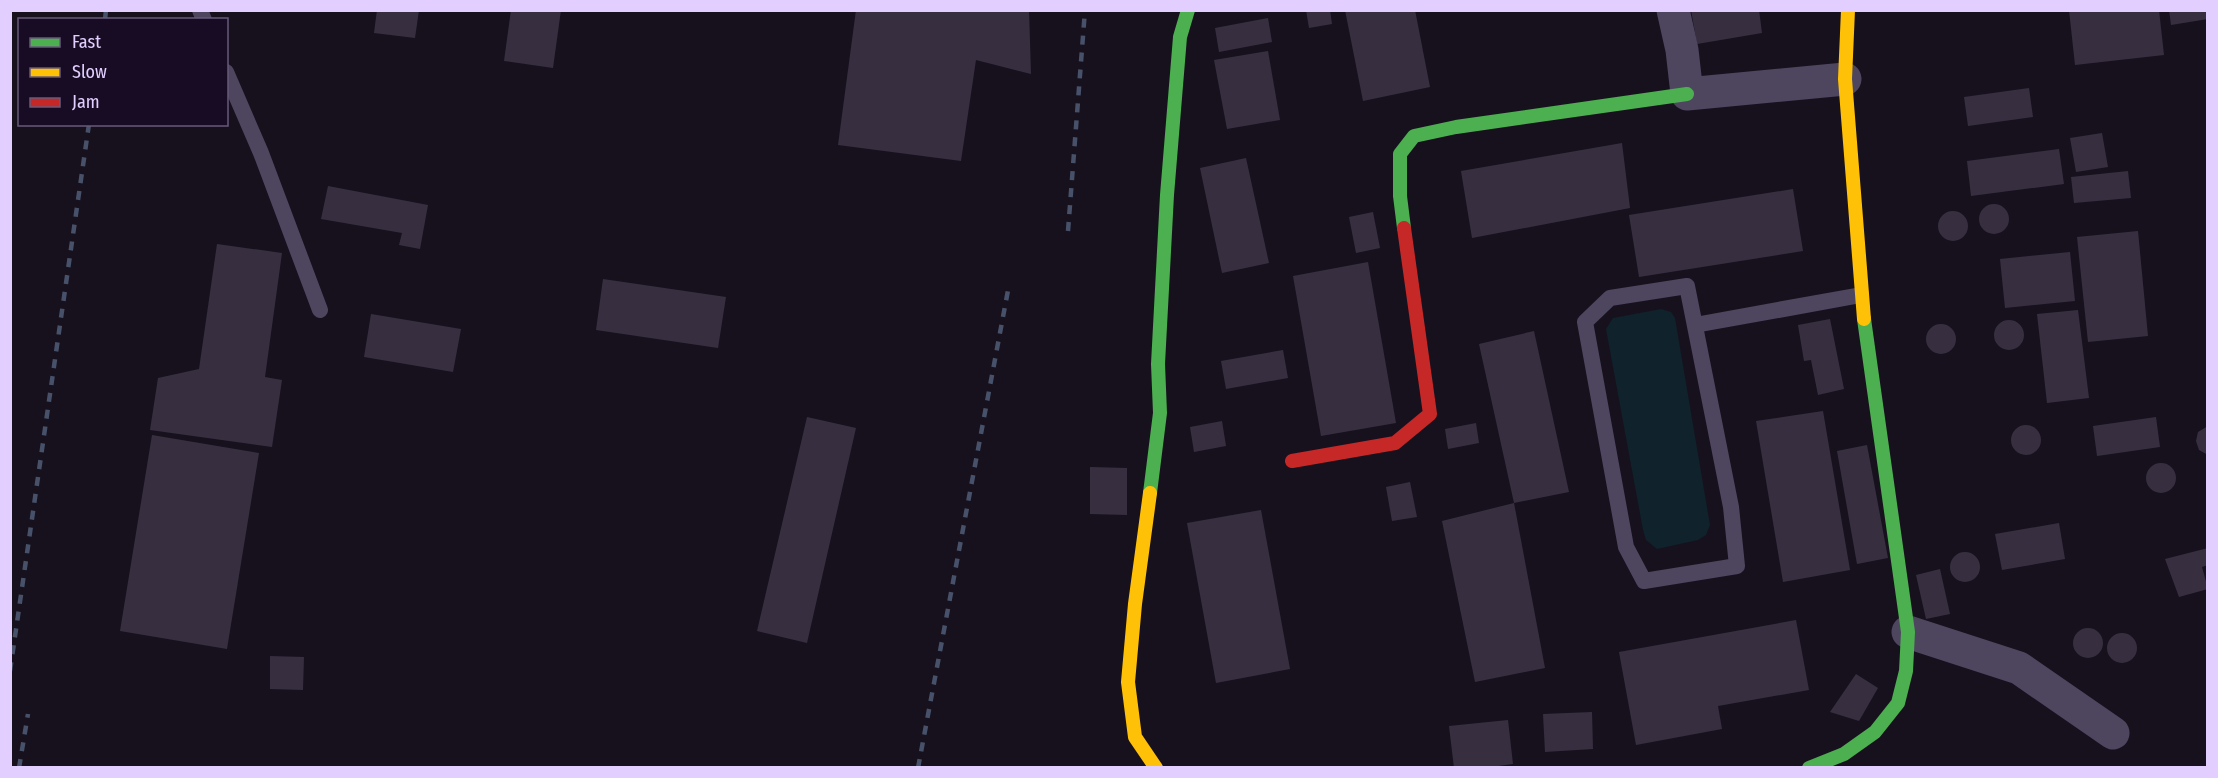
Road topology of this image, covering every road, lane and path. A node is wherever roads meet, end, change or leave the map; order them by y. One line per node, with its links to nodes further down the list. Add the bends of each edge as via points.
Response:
1 (1188, 10): 13 (street, via 1180,37 1167,195 1158,364 1160,413 1128,682 1135,737)
2 (1673, 10): 6 (street)
3 (1848, 10): 5 (street)
4 (228, 77): 8 (lane)
5 (1845, 79): 6 (street); 7 (street)
6 (1687, 94): 10 (street, via 1414,136 1400,154 1400,196 1431,414 1395,443)
7 (1861, 295): 9 (lane); 11 (street)
8 (320, 310)
9 (1695, 325): 9 (lane, via 1687,286 1610,298 1585,322 1626,548 1644,581 1737,566 1731,507)
10 (1292, 461)
11 (1908, 632): 12 (street, via 2019,668); 14 (street, via 1898,703 1875,732 1844,754)
12 (2113, 733)
13 (1156, 768)
14 (1809, 768)

